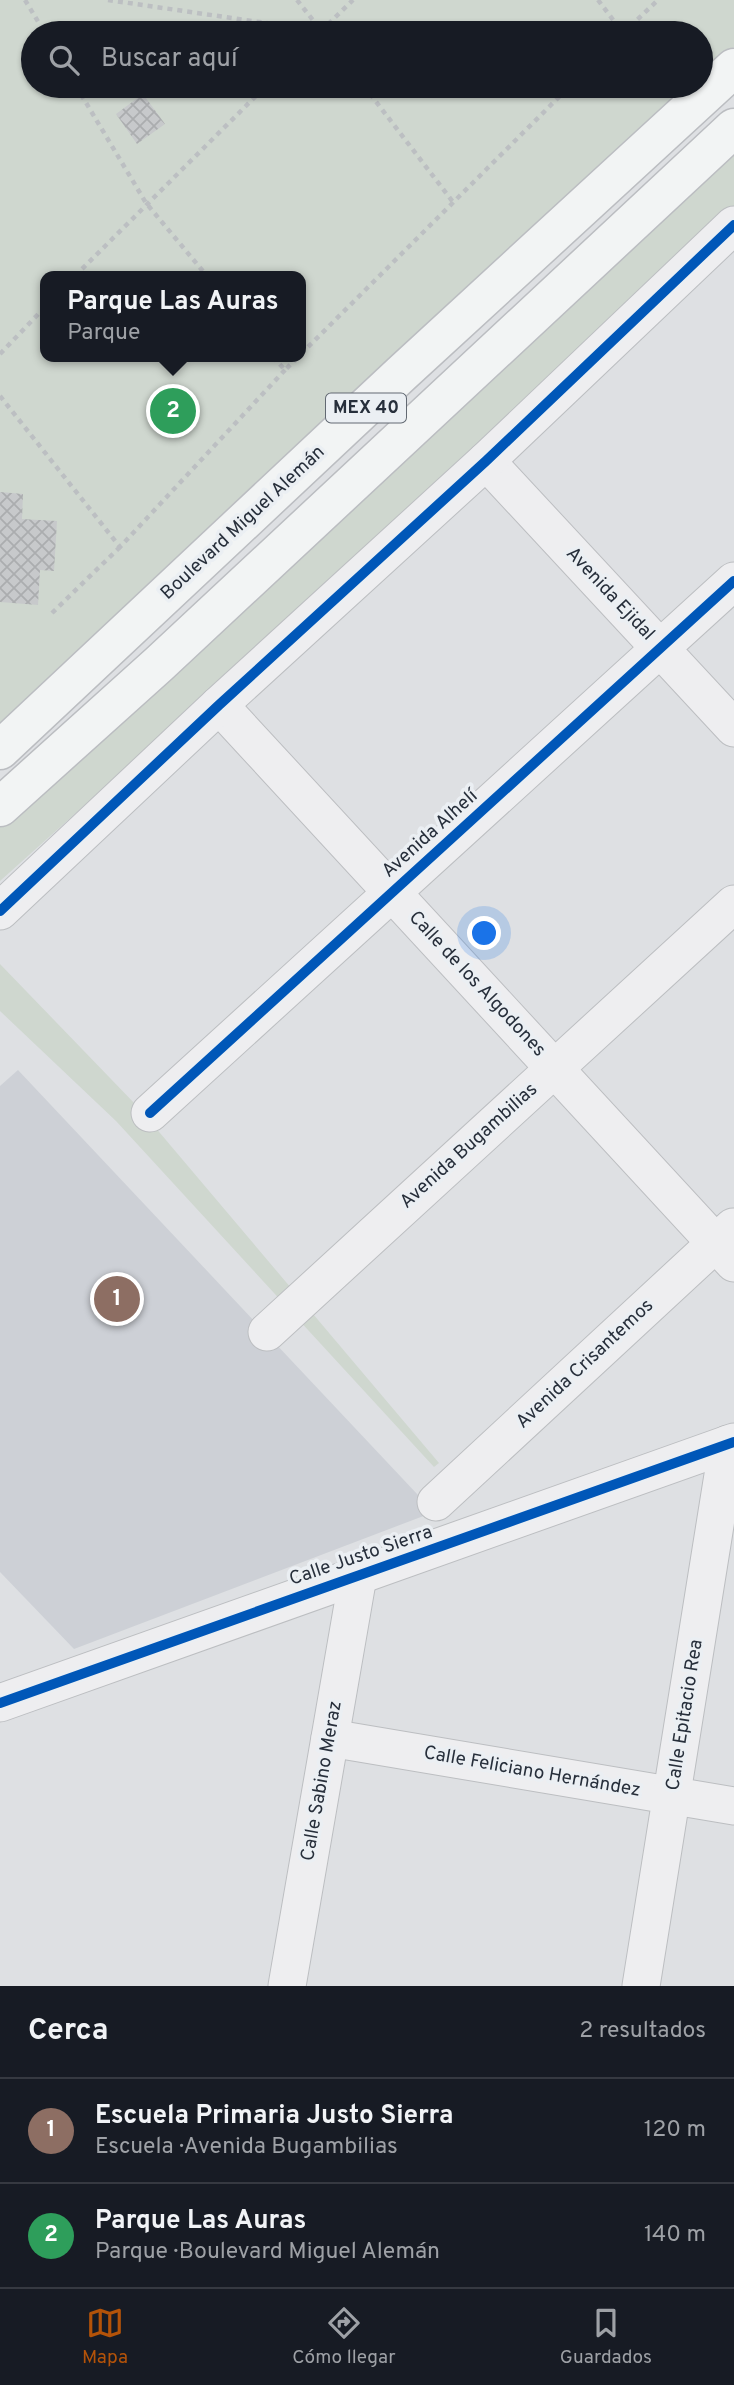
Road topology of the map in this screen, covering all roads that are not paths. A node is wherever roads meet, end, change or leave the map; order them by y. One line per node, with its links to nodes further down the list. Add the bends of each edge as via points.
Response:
1 (734, 68): 2 (main road, Boulevard Miguel Alemán / MEX 40)
2 (713, 87)
3 (701, 98): 11 (main road, Boulevard Miguel Alemán / MEX 40)
4 (734, 128): 12 (main road, MEX 40)
5 (734, 225): 6 (street)
6 (486, 461): 8 (street, Avenida Ejidal); 9 (street)
7 (734, 581): 8 (street, Avenida Alhelí)
8 (660, 648): 10 (street, Avenida Ejidal); 13 (street, Avenida Alhelí)
9 (219, 705): 13 (street, Calle de los Algodones); 15 (street)
10 (734, 728)
11 (0, 750)
12 (0, 807)
13 (392, 892): 16 (street, Calle de los Algodones); 17 (street, Avenida Alhelí)
14 (734, 904): 16 (street, Avenida Bugambilias)
15 (0, 911)
16 (555, 1068): 18 (street, Calle de los Algodones); 19 (street, Avenida Bugambilias)
17 (150, 1113)
18 (728, 1244): 21 (street, Avenida Crisantemos)
19 (267, 1332)
20 (731, 1443): 22 (street, Calle Justo Sierra); 25 (street, Calle Epitacio Rea)
21 (436, 1502)
22 (358, 1576): 23 (street, Calle Justo Sierra); 24 (street, Calle Sabino Meraz)
23 (0, 1703)
24 (330, 1738): 25 (street, Calle Feliciano Hernández); 27 (street, Calle Sabino Meraz)
25 (672, 1796): 26 (street, Calle Feliciano Hernández); 28 (street, Calle Epitacio Rea)
26 (734, 1806)
27 (287, 1986)
28 (641, 1986)

